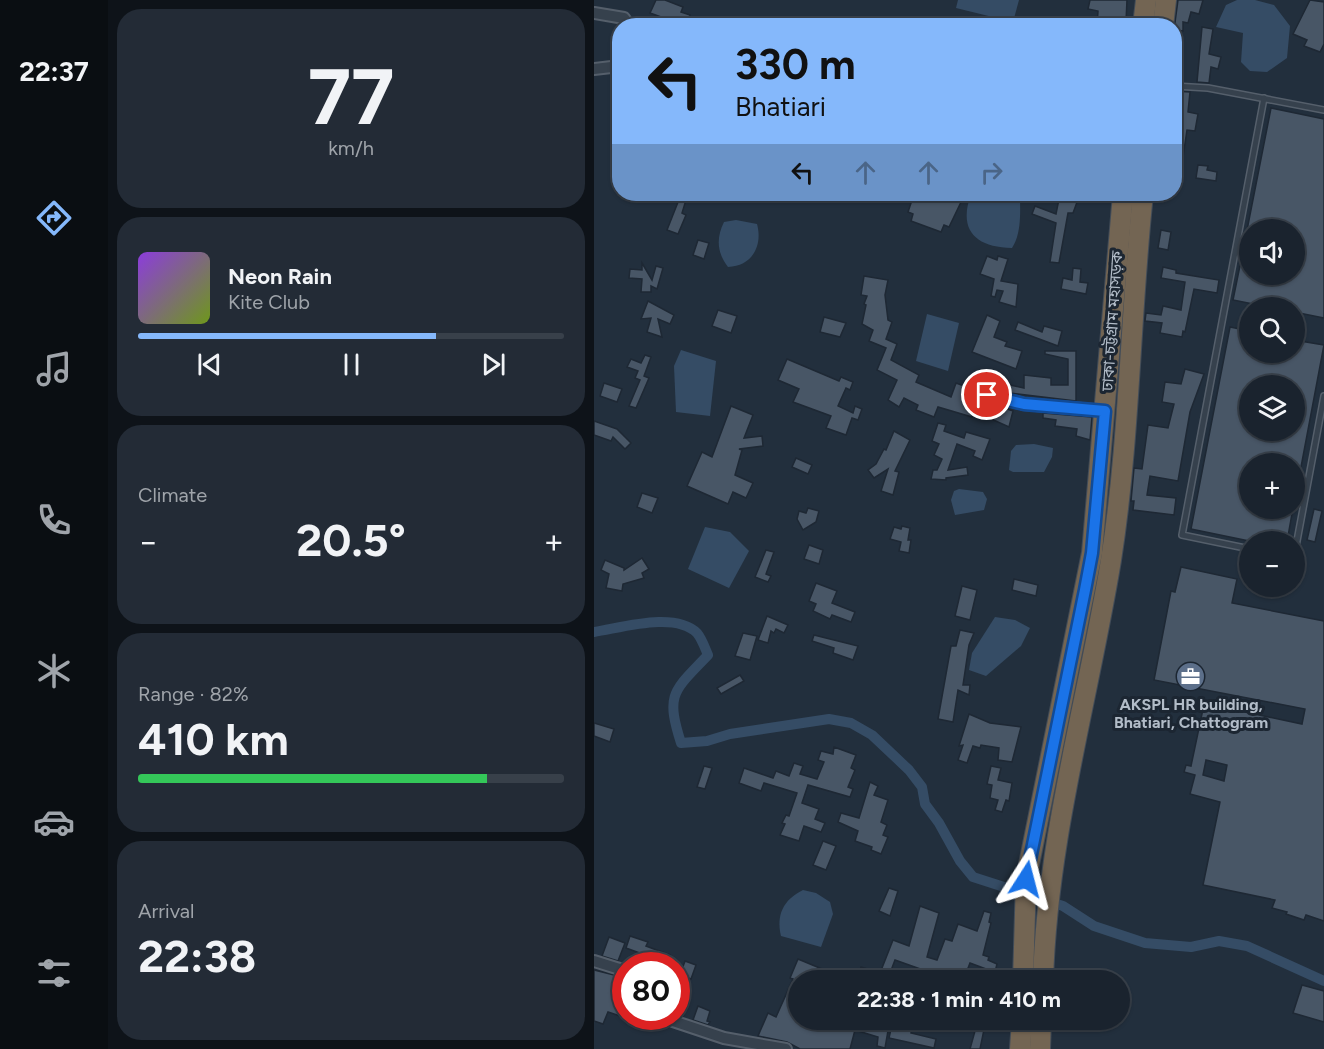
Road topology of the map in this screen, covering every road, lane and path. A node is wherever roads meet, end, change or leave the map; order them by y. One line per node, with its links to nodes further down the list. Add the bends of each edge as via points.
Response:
1 (1146, 0): 5 (highway)
2 (1166, 0): 6 (highway)
3 (594, 13): 4 (street)
4 (624, 18)
5 (1144, 18)
6 (1164, 18)
7 (612, 67): 8 (street)
8 (594, 69)
9 (1182, 87): 10 (lane)
10 (1264, 98): 11 (lane); 18 (lane, via 1182,535)
11 (1324, 110)
12 (1122, 201): 16 (highway, ঢাকা-চট্টগ্রাম মহাসড়ক)
13 (1142, 201): 22 (highway, ঢাকা-চট্টগ্রাম মহাসড়ক, via 1111,557 1074,741 1052,879)
14 (987, 395): 16 (street, via 1024,404)
15 (1324, 396): 17 (lane)
16 (1105, 411): 21 (highway, ঢাকা-চট্টগ্রাম মহাসড়ক, via 1090,564 1026,879)
17 (1299, 531)
18 (1239, 547)
19 (594, 960): 20 (street)
20 (612, 966)
21 (1023, 970)
22 (1044, 970)
23 (690, 1027): 26 (street, via 724,1038)
24 (1021, 1030): 27 (highway)
25 (1041, 1030): 28 (highway)
26 (786, 1049)
27 (1020, 1049)
28 (1040, 1049)

